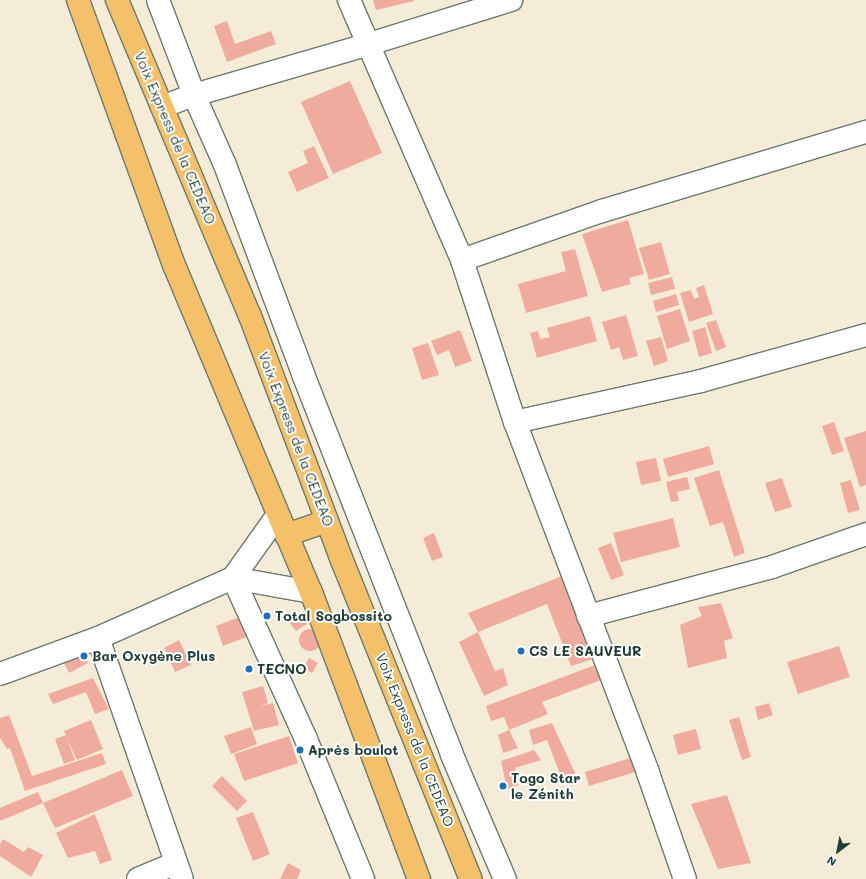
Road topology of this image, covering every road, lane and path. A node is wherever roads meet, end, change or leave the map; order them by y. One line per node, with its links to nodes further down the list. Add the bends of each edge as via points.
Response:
1 (78, 0): 14 (main road, via 174,264)
2 (117, 0): 8 (main road, Voix Express de la CEDEAO)
3 (158, 0): 7 (street)
4 (348, 0): 6 (street)
5 (511, 0): 6 (street)
6 (366, 45): 7 (street); 10 (street)
7 (194, 95): 8 (street); 26 (street, via 225,165 303,374 452,755)
8 (162, 107): 13 (main road, Voix Express de la CEDEAO, via 250,316)
9 (866, 132): 10 (street, via 602,211)
10 (462, 260): 12 (street)
11 (866, 335): 12 (street, via 701,381)
12 (515, 422): 18 (street)
13 (327, 522): 14 (main road); 25 (main road, Voix Express de la CEDEAO)
14 (281, 526): 16 (street); 17 (main road)
15 (866, 534): 18 (street, via 772,567)
16 (233, 578): 17 (street); 19 (street); 23 (street, via 306,739)
17 (311, 592): 24 (main road)
18 (588, 616): 27 (street)
19 (98, 638): 20 (street); 21 (street)
20 (0, 674)
21 (180, 871): 22 (street)
22 (138, 879)
23 (363, 879)
24 (419, 879)
25 (471, 879)
26 (505, 879)
27 (685, 879)

